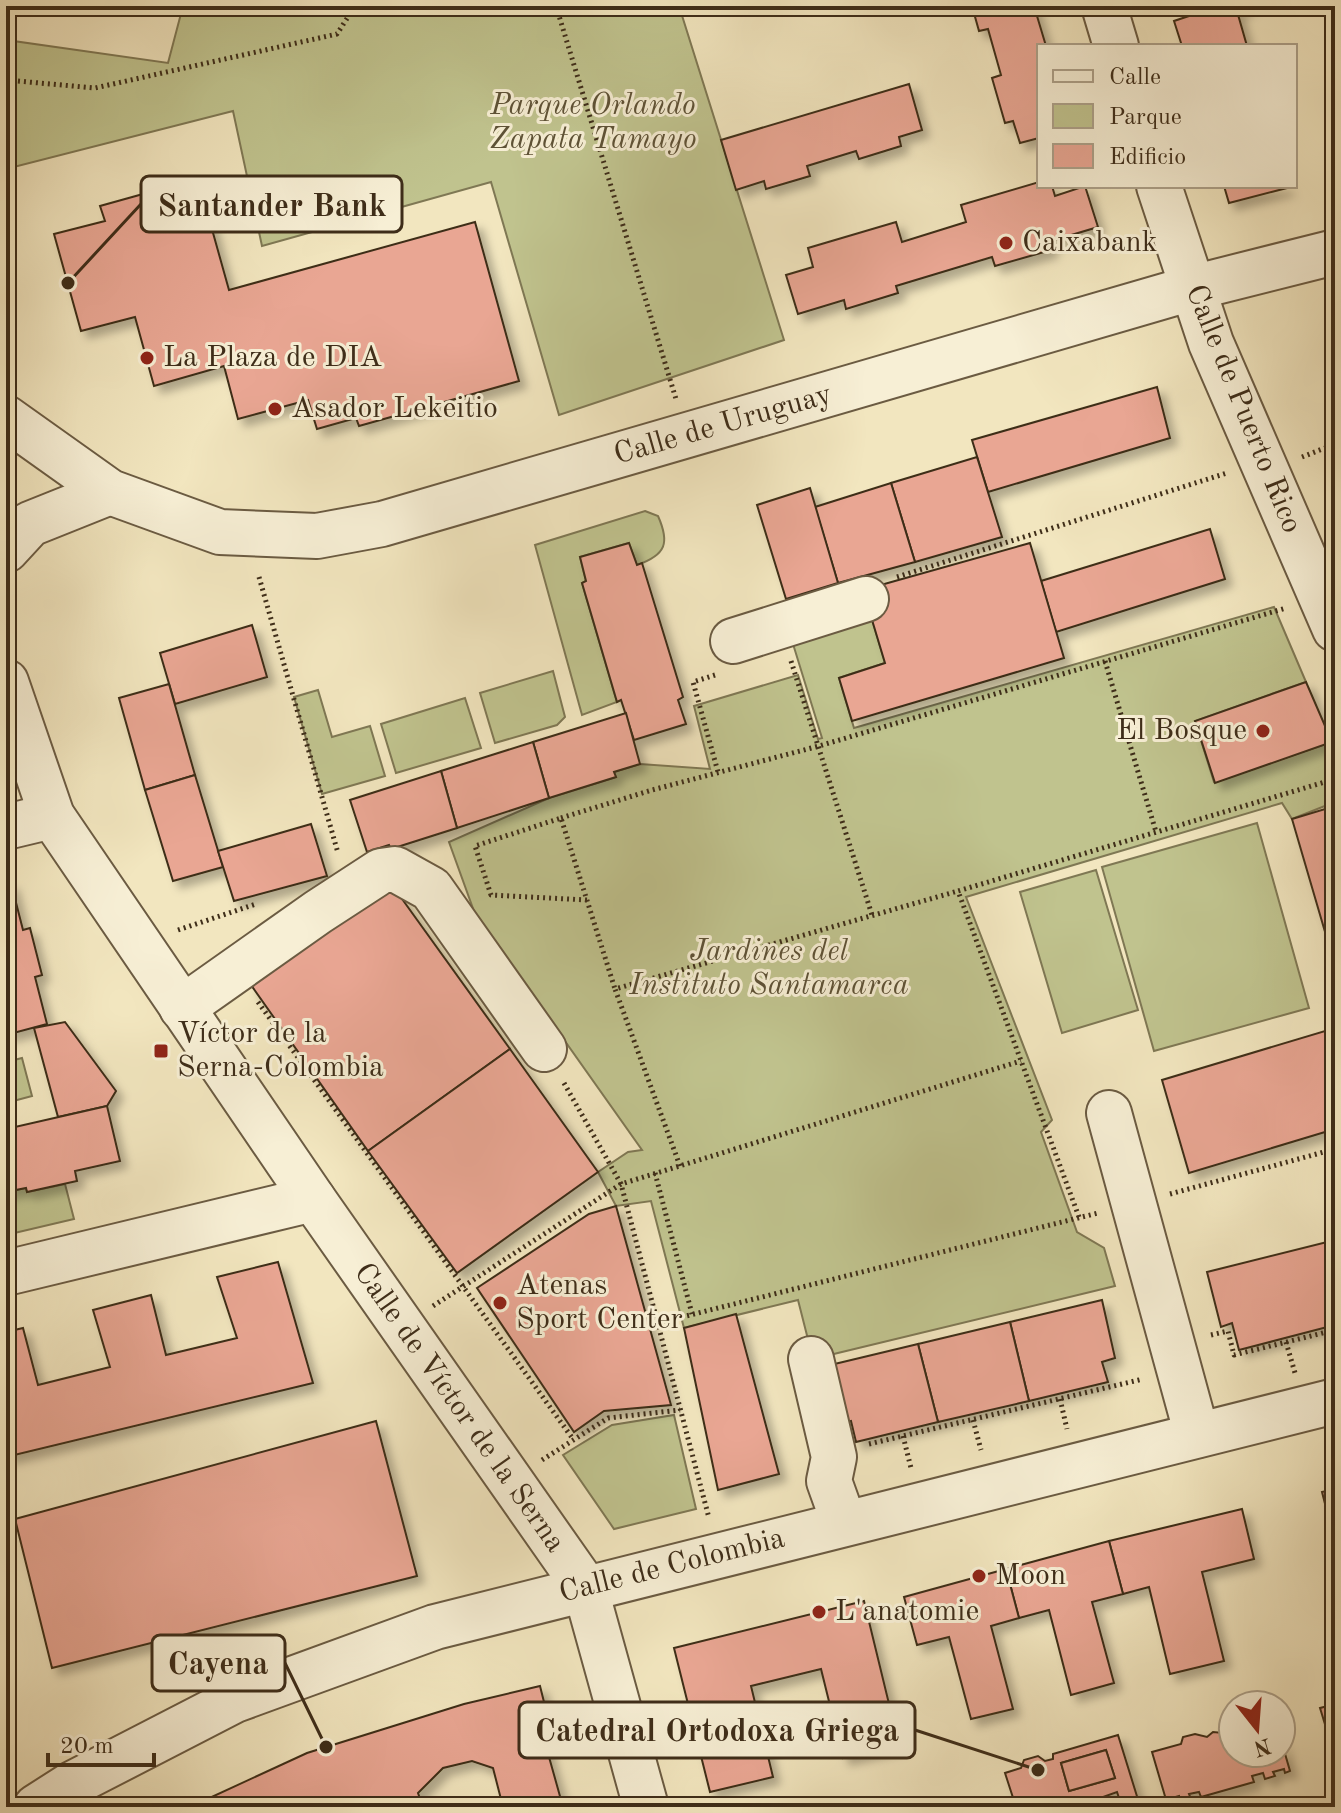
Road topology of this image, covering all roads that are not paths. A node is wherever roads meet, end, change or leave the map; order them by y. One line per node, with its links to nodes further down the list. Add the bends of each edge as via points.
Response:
1 (1104, 6): 2 (street)
2 (1115, 44)
3 (1160, 188): 5 (street, Calle de Puerto Rico)
4 (1335, 252): 5 (street, Calle de Uruguay)
5 (1192, 288): 7 (street, Calle de Uruguay, via 382,524 317,536 220,532); 10 (street, Calle de Puerto Rico)
6 (6, 418): 7 (street, Calle de Uruguay)
7 (110, 492): 8 (street, via 30,524)
8 (6, 550)
9 (874, 590): 11 (street)
10 (1328, 613)
11 (725, 658)
12 (6, 682): 13 (street, Calle de Víctor de la Serna)
13 (52, 816): 14 (street); 15 (street, Calle de Víctor de la Serna)
14 (6, 827)
15 (182, 1008): 16 (street, via 318,912 381,871 395,869 431,889); 18 (street, Calle de Víctor de la Serna)
16 (544, 1049)
17 (1109, 1113): 21 (street)
18 (313, 1199): 19 (street); 24 (street, Calle de Víctor de la Serna)
19 (6, 1273)
20 (1335, 1401): 21 (street, Calle de Colombia)
21 (1197, 1435): 23 (street, Calle de Colombia)
22 (829, 1481): 22 (street, via 804,1361 830,1434 834,1457); 23 (street)
23 (844, 1523): 24 (street, Calle de Colombia)
24 (585, 1587): 25 (street, Calle de Colombia, via 435,1627 235,1700 72,1784); 26 (street, Calle de Víctor de la Serna)
25 (42, 1805)
26 (646, 1807)

